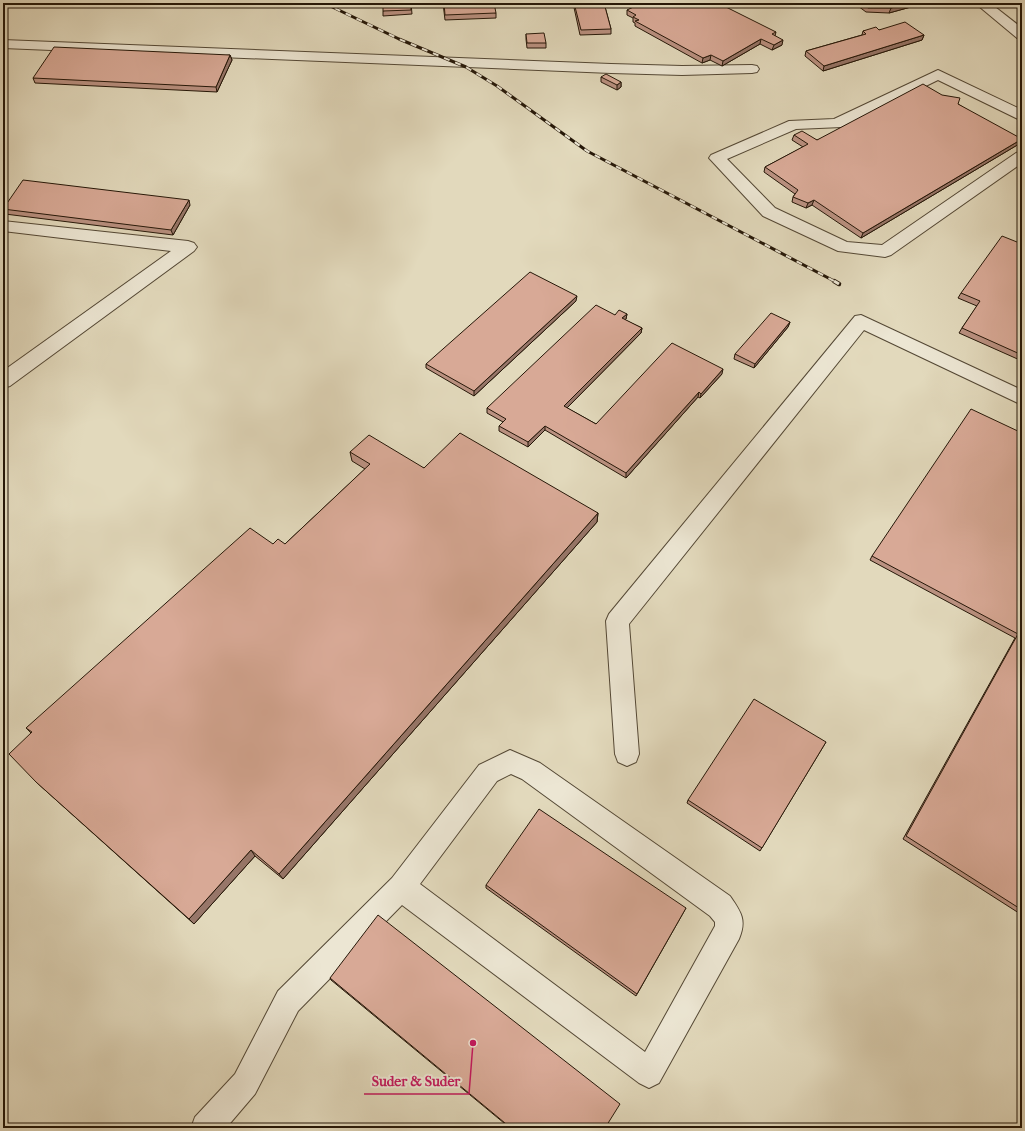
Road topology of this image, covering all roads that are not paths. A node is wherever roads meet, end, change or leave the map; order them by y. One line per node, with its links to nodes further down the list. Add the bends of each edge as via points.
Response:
1 (982, 3): 2 (lane)
2 (1022, 35)
3 (3, 44): 4 (lane, via 469,62 631,71 702,72)
4 (752, 69)
5 (1022, 116): 6 (lane, via 938,74 837,124 794,124 717,158 769,212 844,247 885,251)
6 (1022, 156)
7 (5, 228): 8 (lane, via 188,247)
8 (3, 381)
9 (1022, 398): 10 (lane, via 861,321 617,621)
10 (627, 754)
11 (401, 888): 11 (lane, via 488,772 510,762 530,771 720,906 730,918 729,929 649,1073); 12 (lane, via 288,1001 245,1084)
12 (206, 1128)

